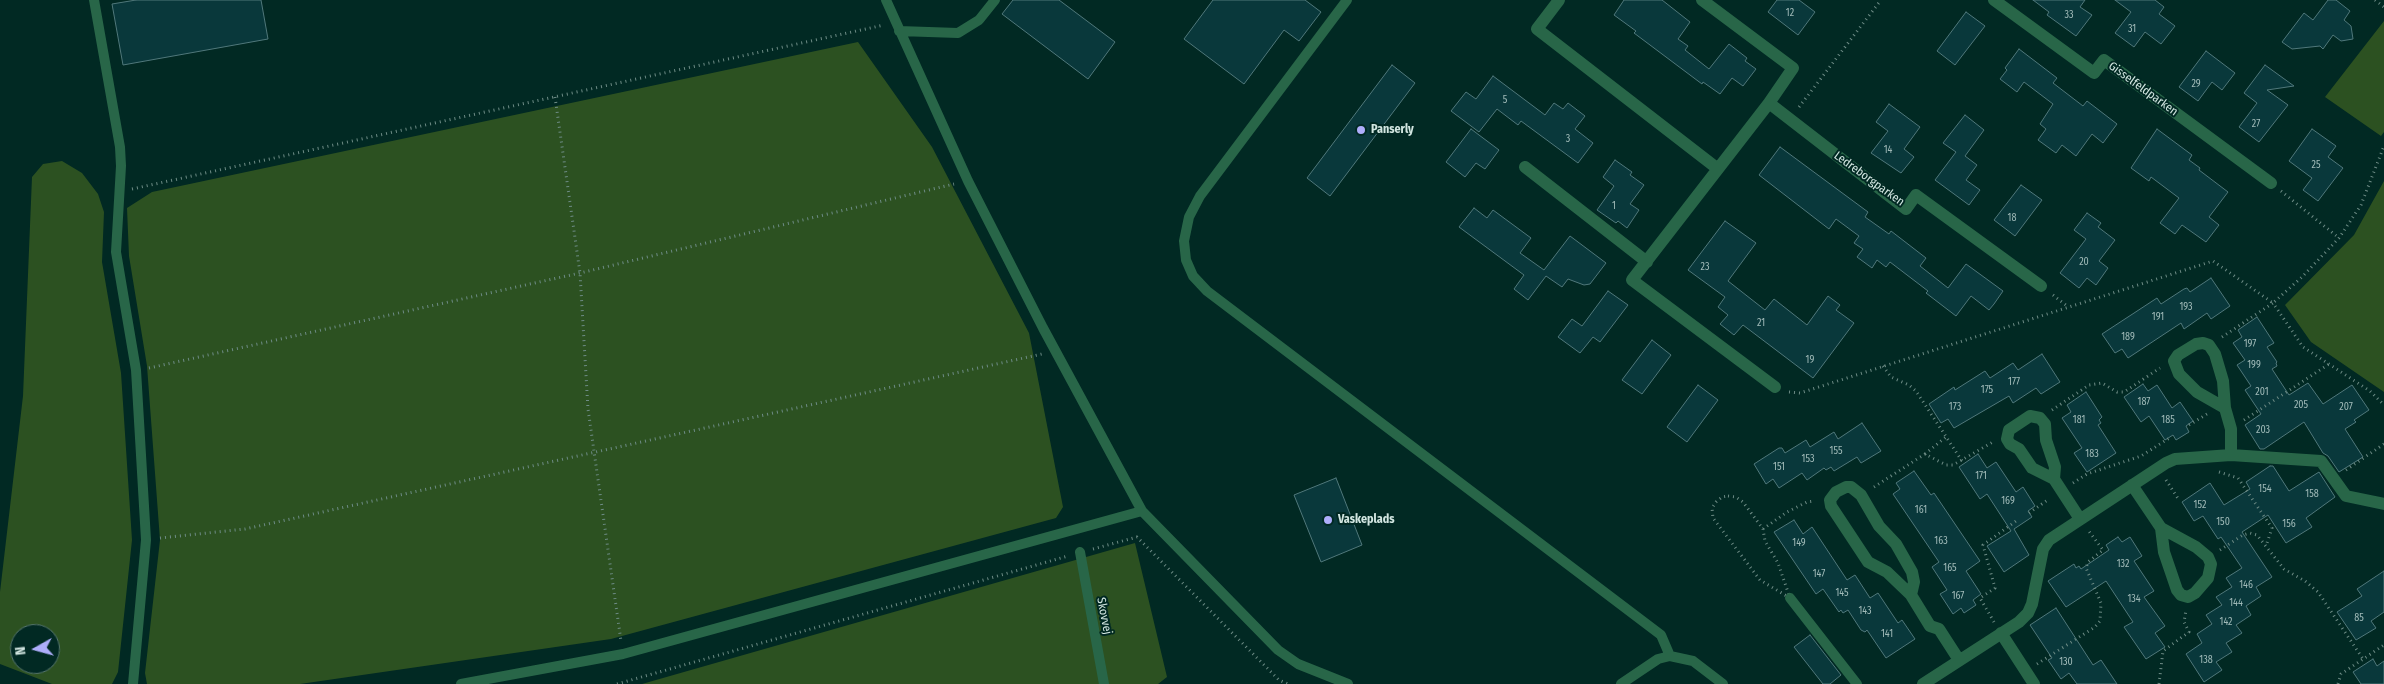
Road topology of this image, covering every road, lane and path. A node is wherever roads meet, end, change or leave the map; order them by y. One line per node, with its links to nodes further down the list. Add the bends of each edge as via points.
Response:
1 (94, 0): 20 (lane, via 120,147)
2 (886, 0): 11 (lane)
3 (995, 0): 11 (lane, via 979,20 958,33)
4 (1347, 0): 71 (lane, via 1200,196 1189,217 1184,240 1186,260 1193,276 1207,290 1661,635)
5 (1559, 0): 17 (street, via 1537,29)
6 (1702, 0): 13 (street, via 1793,68)
7 (1881, 0): 14 (path)
8 (1994, 0): 19 (street, Gisselfeldparken, via 2094,74 2104,60)
9 (2375, 0): 10 (path)
10 (2384, 7)
11 (899, 32): 12 (path, via 884,25); 18 (lane)
12 (555, 96): 20 (path); 23 (path)
13 (1769, 103): 14 (street, Ledreborgparken); 17 (street)
14 (1790, 120): 24 (street, Ledreborgparken, via 1906,209 1916,195)
15 (2384, 146): 21 (path, via 2361,205)
16 (1525, 167): 22 (street)
17 (1718, 169): 22 (street)
18 (968, 181): 23 (path); 55 (lane)
19 (2271, 183): 21 (path)
20 (120, 191): 31 (lane, via 116,252)
21 (2339, 238): 25 (path, via 2302,278)
22 (1647, 262): 32 (street, via 1632,280)
23 (580, 273): 31 (path); 41 (path, via 588,409)
24 (2041, 286)
25 (2273, 303): 26 (path); 29 (path, via 2303,347); 30 (path, via 2213,261)
26 (2209, 345): 28 (street, via 2196,344); 34 (street, via 2223,381)
27 (1047, 353): 41 (path)
28 (2174, 361): 34 (street, via 2178,374 2197,392); 35 (path, via 2124,392 2117,392 2102,383 2089,385)
29 (2329, 364): 33 (path, via 2370,391); 36 (path)
30 (1883, 366): 32 (path, via 1800,393 1789,392 1778,384); 38 (path, via 1891,377 1916,391)
31 (136, 370): 61 (lane)
32 (1775, 387)
33 (2384, 405)
34 (2226, 408): 36 (street)
35 (2040, 418): 37 (street, via 2030,416); 48 (street, via 2045,424 2046,440 2054,459)
36 (2231, 429): 43 (street)
37 (2007, 434): 44 (path); 48 (street, via 2010,444 2019,449 2032,468)
38 (1946, 437): 42 (path); 44 (path)
39 (2171, 437): 51 (path, via 2141,456 2087,474)
40 (2384, 444): 47 (path)
41 (595, 451): 61 (path, via 245,529); 70 (path)
42 (1925, 454): 44 (path, via 1946,465); 52 (path)
43 (2232, 454): 47 (street, via 2321,461); 50 (street, via 2175,459)
44 (1962, 461)
45 (2210, 472): 62 (path, via 2238,478 2272,528)
46 (2172, 477): 49 (path)
47 (2333, 478): 54 (street, via 2346,496)
48 (2054, 479): 51 (street)
49 (2166, 480)
50 (2132, 485): 57 (street); 59 (street)
51 (2061, 491): 56 (path); 57 (street)
52 (1861, 495): 53 (street, via 1852,487 1846,487); 65 (street, via 1878,526 1896,544 1912,572)
53 (1830, 500): 60 (path, via 1807,502); 65 (street, via 1833,511 1868,562 1887,572)
54 (2384, 504)
55 (1142, 511): 70 (lane); 81 (lane, via 1278,650 1298,664)
56 (2029, 513)
57 (2080, 519): 68 (street, via 2049,540 2043,549 2028,612); 74 (path, via 2103,550 2088,562 2086,568 2101,603 2100,621)
58 (2016, 522): 68 (path, via 1983,545 1995,588 1980,598)
59 (2161, 528): 64 (street); 66 (street, via 2164,552 2177,590)
60 (1763, 529): 67 (path, via 1765,541 1778,563); 67 (path, via 1736,497 1722,497 1712,508 1713,518 1760,580)
61 (146, 540): 76 (lane)
62 (2266, 546): 64 (path, via 2257,535 2243,534); 72 (path, via 2284,569 2318,592)
63 (1080, 552): 75 (path); 79 (lane, Skovvej); 80 (path, via 1137,537 1279,680)
64 (2208, 557): 66 (street, via 2211,564 2208,578)
65 (1911, 595): 73 (street, via 1930,626 1939,630)
66 (2188, 597): 87 (path, via 2184,622 2189,632 2163,651)
67 (1790, 598): 84 (lane)
68 (2001, 633): 73 (street); 74 (street)
69 (2384, 645): 72 (path)
70 (623, 654): 77 (lane)
71 (1670, 656): 82 (lane, via 1658,659); 83 (lane, via 1693,660)
72 (2363, 659): 88 (path, via 2341,674)
73 (1959, 660): 85 (street)
74 (2026, 671): 86 (street)
75 (628, 683): 78 (path)
76 (133, 684)
77 (462, 684)
78 (617, 684)
79 (1104, 684)
80 (1288, 684)
81 (1348, 684)
82 (1621, 684)
83 (1723, 684)
84 (1857, 684)
85 (1923, 684)
86 (2034, 684)
87 (2159, 684)
88 (2338, 684)

